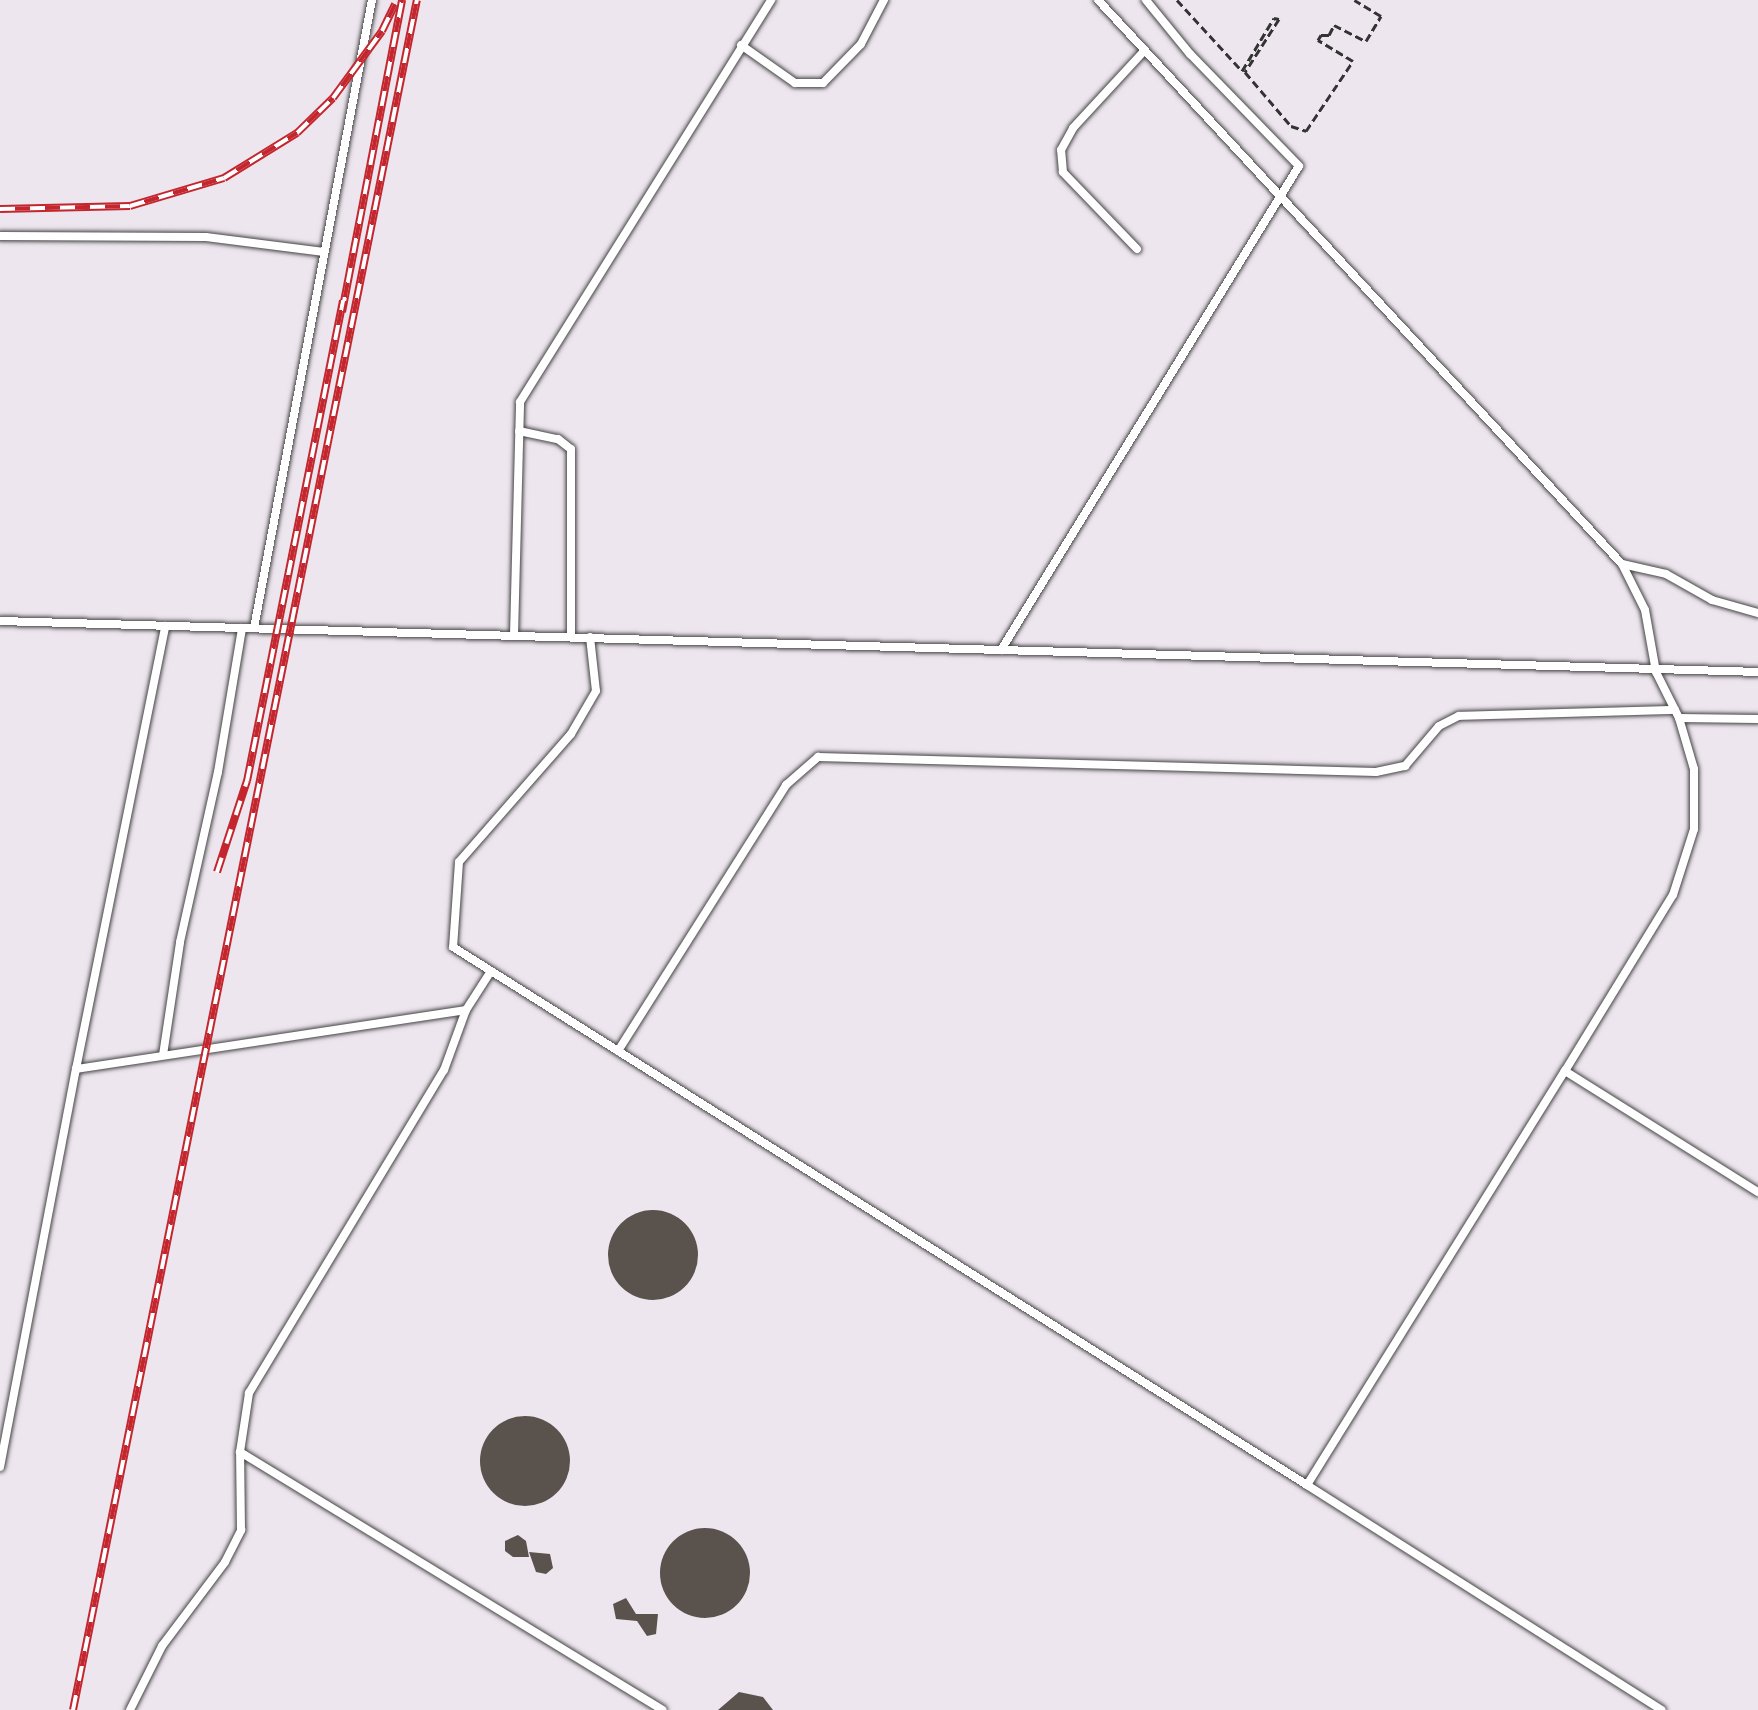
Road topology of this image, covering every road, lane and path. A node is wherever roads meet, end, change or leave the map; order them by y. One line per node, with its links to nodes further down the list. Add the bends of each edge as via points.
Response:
1 (372, 0): 13 (lane)
2 (771, 0): 8 (lane)
3 (884, 0): 8 (lane, via 861,44 823,83 795,83)
4 (1146, 0): 10 (lane, via 1190,54 1299,166)
5 (1177, 0): 6 (path, via 1242,71 1274,18 1279,19 1245,72 1291,126 1306,131 1353,61 1318,40 1321,35 1329,35 1334,25 1366,41 1381,16)
6 (1354, 0)
7 (1101, 1): 9 (lane)
8 (741, 45): 14 (lane, via 520,402)
9 (1145, 50): 10 (lane); 12 (lane, via 1073,128 1061,150 1063,172)
10 (1283, 199): 15 (lane); 24 (lane)
11 (0, 236): 13 (lane, via 206,237)
12 (1137, 249)
13 (324, 252): 20 (lane)
14 (519, 431): 21 (lane); 22 (lane, via 558,439 571,449)
15 (1622, 564): 16 (lane, via 1666,574 1712,600); 25 (lane, via 1645,610)
16 (1758, 613)
17 (0, 621): 18 (lane)
18 (165, 626): 19 (lane); 33 (lane)
19 (242, 628): 20 (lane); 32 (lane)
20 (254, 628): 21 (lane)
21 (514, 635): 22 (lane)
22 (571, 636): 23 (lane)
23 (590, 637): 24 (lane); 29 (lane, via 596,691 578,723 459,862 453,947)
24 (1001, 650): 25 (lane)
25 (1656, 672): 26 (lane); 27 (lane)
26 (1758, 672)
27 (1677, 714): 28 (lane); 31 (lane, via 1459,716 1439,726 1405,766 1376,772 818,757 786,785); 34 (lane, via 1694,769 1694,829 1673,895)
28 (1758, 719)
29 (491, 971): 30 (lane); 31 (lane)
30 (466, 1010): 32 (lane); 36 (lane, via 444,1070 249,1393)
31 (618, 1051): 38 (lane)
32 (163, 1055): 33 (lane)
33 (76, 1069): 37 (lane)
34 (1565, 1071): 35 (lane); 38 (lane)
35 (1758, 1192)
36 (240, 1452): 39 (lane, via 241,1530 225,1562 162,1646); 40 (lane)
37 (0, 1467)
38 (1307, 1485): 41 (lane)
39 (130, 1710)
40 (663, 1710)
41 (1662, 1710)

